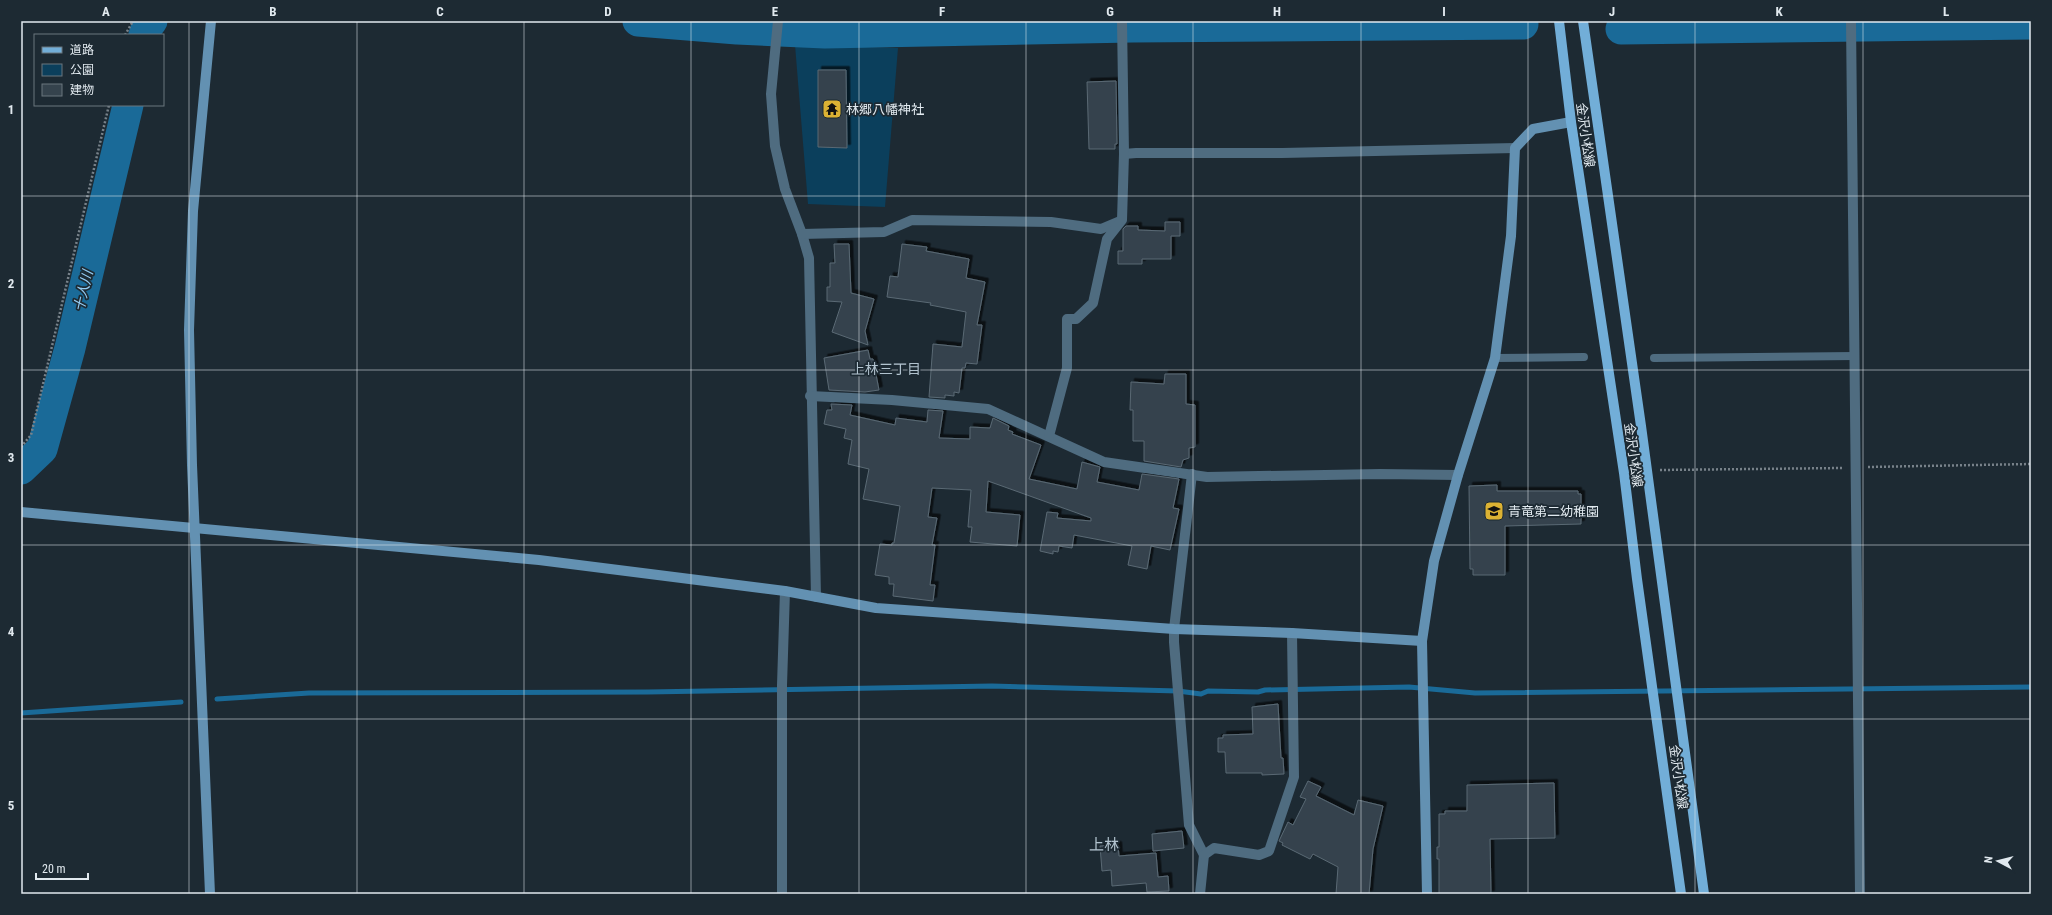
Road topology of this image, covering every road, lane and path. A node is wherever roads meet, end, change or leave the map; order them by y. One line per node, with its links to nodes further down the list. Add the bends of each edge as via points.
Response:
1 (132, 21): 8 (path)
2 (211, 21): 28 (street, via 193,211 189,322)
3 (1559, 21): 10 (main road, 金沢小松線)
4 (1583, 21): 40 (main road, 金沢小松線)
5 (1851, 21): 15 (street)
6 (1122, 23): 12 (street)
7 (778, 24): 14 (street, via 771,94 775,146 785,189)
8 (126, 34)
9 (109, 106): 21 (path, via 31,435)
10 (1571, 122): 11 (street, via 1533,129); 39 (main road, 金沢小松線, via 1624,473)
11 (1515, 148): 12 (street); 17 (street, via 1511,236)
12 (1124, 154): 13 (street)
13 (1122, 220): 14 (street, via 1101,229 1051,222 912,220 884,232); 20 (street, via 1107,239 1093,303 1076,319 1067,318 1067,368)
14 (802, 234): 19 (street, via 808,258)
15 (1854, 356): 18 (lane); 23 (street)
16 (1584, 357): 17 (lane)
17 (1495, 358): 26 (street)
18 (1654, 358)
19 (810, 396): 20 (street, via 988,409); 30 (street)
20 (1049, 436): 25 (street, via 1104,462)
21 (21, 447)
22 (2031, 464): 23 (path)
23 (1856, 468): 24 (path); 41 (street)
24 (1659, 470)
25 (1192, 474): 26 (street, via 1208,477); 31 (street)
26 (1458, 475): 33 (street, via 1434,561)
27 (21, 512): 28 (street)
28 (196, 528): 29 (street, via 538,560); 35 (street)
29 (785, 591): 30 (street); 36 (street, via 782,685)
30 (816, 597): 31 (street, via 876,608)
31 (1174, 628): 32 (street); 34 (street, via 1189,825)
32 (1292, 633): 33 (street); 34 (street, via 1294,777 1269,851 1259,855 1214,848)
33 (1422, 641): 38 (street)
34 (1204, 855): 37 (street)
35 (210, 894)
36 (782, 894)
37 (1200, 894)
38 (1427, 894)
39 (1681, 894)
40 (1704, 894)
41 (1860, 894)

